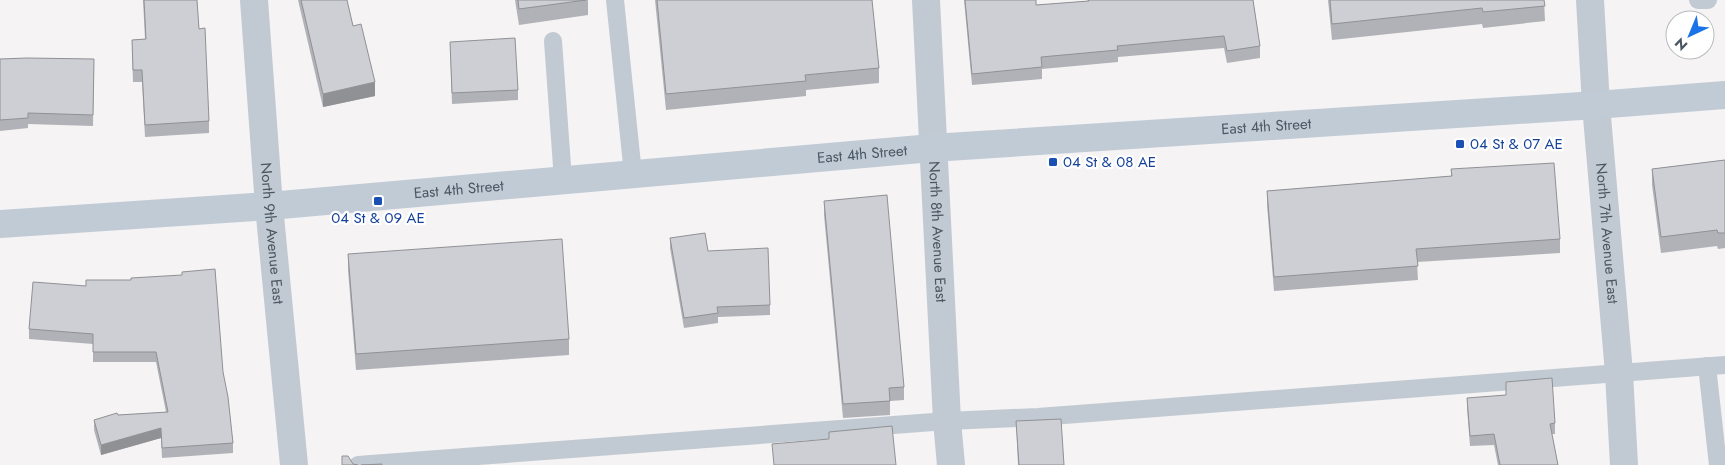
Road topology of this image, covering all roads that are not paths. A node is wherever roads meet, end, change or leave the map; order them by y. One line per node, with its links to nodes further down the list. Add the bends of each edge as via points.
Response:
1 (254, 0): 13 (street, North 9th Avenue East)
2 (615, 0): 11 (lane)
3 (926, 0): 10 (street, North 8th Avenue East)
4 (1590, 0): 9 (street, North 7th Avenue East)
5 (1698, 0): 6 (lane)
6 (1708, 0)
7 (553, 41): 12 (lane)
8 (1725, 95): 9 (main road, East 4th Street)
9 (1596, 105): 10 (main road, East 4th Street); 17 (street, North 7th Avenue East)
10 (932, 148): 11 (main road, East 4th Street); 18 (street, North 8th Avenue East)
11 (633, 174): 12 (main road, East 4th Street)
12 (563, 180): 13 (main road, East 4th Street)
13 (269, 206): 14 (main road, East 4th Street); 19 (street, North 9th Avenue East)
14 (0, 224)
15 (1725, 364): 16 (lane)
16 (1707, 366): 17 (lane); 23 (lane)
17 (1619, 373): 18 (lane); 22 (street, North 7th Avenue East)
18 (947, 421): 20 (lane); 21 (street, North 8th Avenue East)
19 (294, 465)
20 (358, 465)
21 (951, 465)
22 (1624, 465)
23 (1718, 465)

